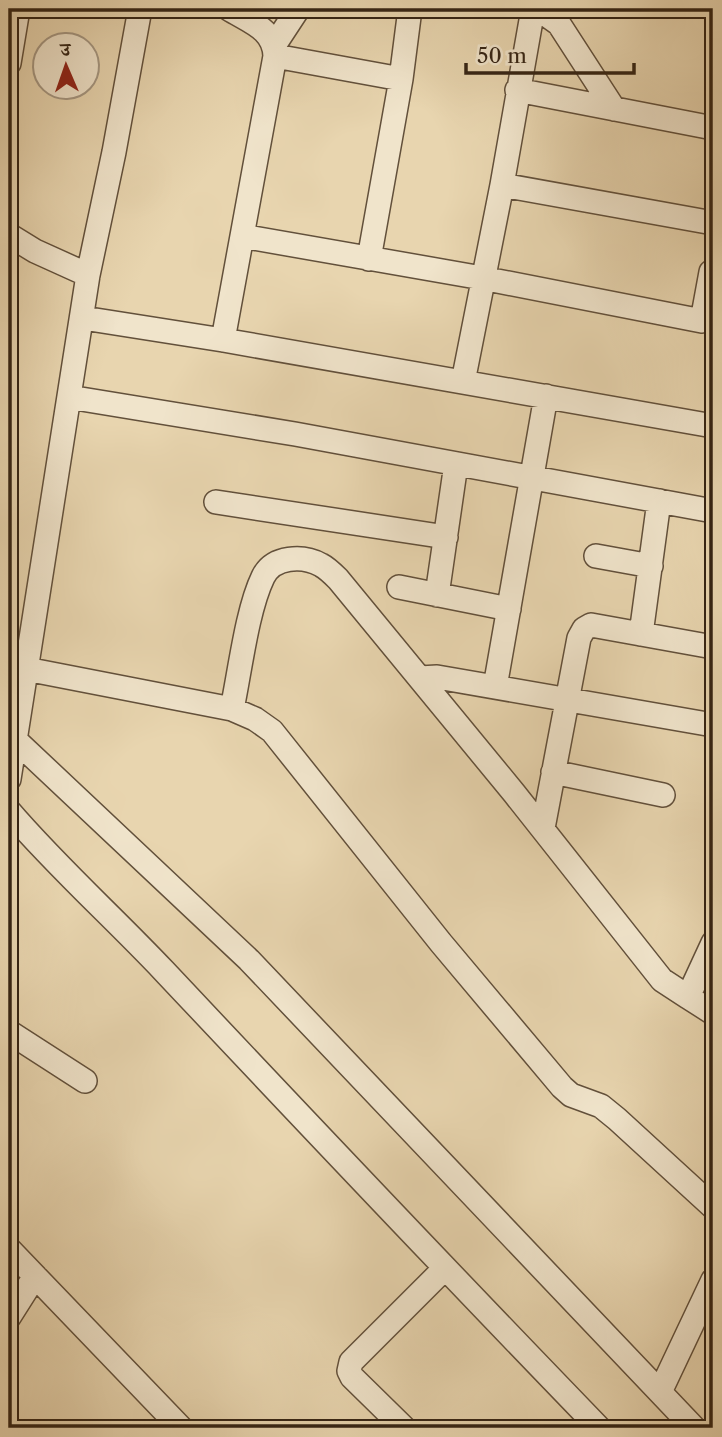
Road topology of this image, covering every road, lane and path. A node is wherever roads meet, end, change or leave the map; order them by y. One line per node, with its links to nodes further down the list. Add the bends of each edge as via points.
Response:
1 (18, 9): 8 (street)
2 (140, 9): 19 (street)
3 (229, 9): 7 (street, via 269,35)
4 (298, 9): 7 (street)
5 (410, 9): 9 (street)
6 (535, 9): 10 (street); 11 (street, via 559,24)
7 (275, 50): 9 (street); 16 (street)
8 (9, 63)
9 (401, 79): 17 (street)
10 (517, 90): 11 (street); 13 (street)
11 (614, 109): 12 (street)
12 (713, 128)
13 (502, 185): 14 (street); 20 (street)
14 (713, 223)
15 (9, 234): 19 (street)
16 (242, 236): 17 (street); 22 (street)
17 (369, 259): 20 (street)
18 (713, 267): 20 (street, via 702,321)
19 (88, 275): 21 (street)
20 (482, 278): 23 (street)
21 (83, 318): 22 (street); 25 (street)
22 (223, 340): 23 (street)
23 (463, 382): 24 (street)
24 (546, 396): 26 (street); 28 (street)
25 (69, 397): 27 (street); 40 (street)
26 (713, 426)
27 (456, 464): 28 (street); 32 (street)
28 (533, 478): 29 (street); 37 (street)
29 (659, 501): 31 (street); 34 (street)
30 (216, 502): 32 (street)
31 (713, 511)
32 (446, 537): 36 (street)
33 (596, 556): 34 (street)
34 (650, 566): 38 (street)
35 (398, 587): 36 (street)
36 (437, 595): 37 (street)
37 (509, 609): 42 (street)
38 (641, 634): 39 (street); 43 (street, via 591,625 583,629)
39 (713, 647)
40 (26, 669): 44 (street); 46 (street)
41 (420, 678): 42 (street); 44 (street, via 338,579 323,566 294,559 277,562 264,575); 51 (street)
42 (495, 687): 43 (street)
43 (568, 699): 45 (street); 47 (street)
44 (232, 709): 57 (street, via 271,731 562,1087 601,1106)
45 (713, 725)
46 (12, 737): 48 (street); 63 (street, via 249,960)
47 (553, 772): 49 (street); 51 (street)
48 (9, 779)
49 (663, 795)
50 (9, 811): 59 (street)
51 (543, 828): 53 (street, via 662,979)
52 (713, 943): 53 (street)
53 (688, 997): 54 (street)
54 (713, 1013)
55 (9, 1032): 56 (street)
56 (85, 1081)
57 (713, 1207)
58 (9, 1249): 60 (street)
59 (444, 1269): 65 (street, via 351,1362 352,1377); 66 (street)
60 (35, 1276): 62 (street); 64 (street)
61 (713, 1280): 63 (street)
62 (9, 1317)
63 (660, 1392): 67 (street)
64 (181, 1428)
65 (404, 1428)
66 (599, 1428)
67 (694, 1428)

